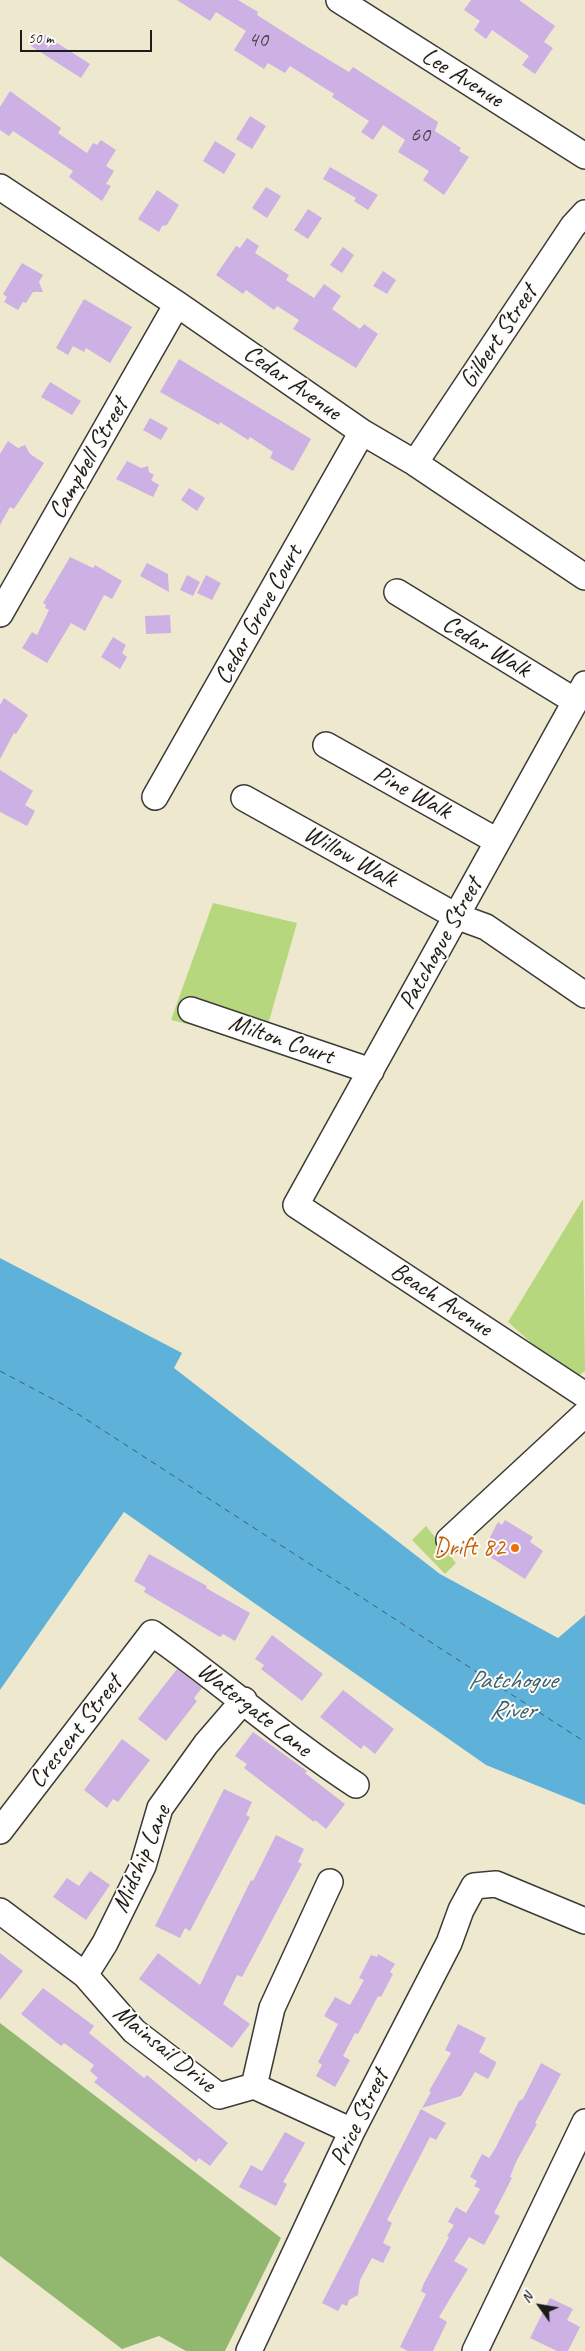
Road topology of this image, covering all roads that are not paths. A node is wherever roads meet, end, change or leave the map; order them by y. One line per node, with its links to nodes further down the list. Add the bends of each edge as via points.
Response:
1 (339, 0): 2 (street, Lee Avenue)
2 (585, 156)
3 (0, 187): 5 (street, Cedar Avenue)
4 (581, 225): 7 (street, Gilbert Street)
5 (177, 304): 6 (street, Cedar Avenue); 10 (street, Campbell Street)
6 (362, 432): 7 (street, Cedar Avenue); 13 (street, Cedar Grove Court)
7 (415, 463): 8 (street, Cedar Avenue)
8 (585, 577)
9 (397, 592): 11 (street, Cedar Walk)
10 (0, 614)
11 (580, 692): 15 (street, Patchogue Street)
12 (326, 745): 15 (street, Pine Walk)
13 (155, 797)
14 (244, 798): 16 (street, Willow Walk)
15 (497, 841): 16 (street, Patchogue Street)
16 (456, 916): 17 (street, Willow Walk, via 486,927); 19 (street, Patchogue Street)
17 (585, 995)
18 (191, 1010): 19 (street, Milton Court)
19 (371, 1071): 20 (street, Patchogue Street)
20 (296, 1205): 21 (street, Beach Avenue)
21 (585, 1396)
22 (585, 1414): 23 (street)
23 (449, 1540)
24 (152, 1633): 25 (street, Watergate Lane); 27 (street, Crescent Street)
25 (244, 1700): 26 (street, Watergate Lane, via 313,1757); 31 (street, Midship Lane, via 206,1744 160,1808 144,1866)
26 (356, 1785)
27 (0, 1831)
28 (330, 1882): 32 (street, via 272,2008)
29 (0, 1911): 31 (street, Mainsail Drive)
30 (585, 1921): 34 (street, Price Street, via 496,1884 474,1886 449,1943)
31 (85, 1975): 32 (street, Mainsail Drive, via 134,2031 218,2096)
32 (254, 2086): 34 (street, Mainsail Drive)
33 (585, 2122): 36 (street)
34 (352, 2131): 35 (street, Price Street)
35 (249, 2351)
36 (475, 2351)

